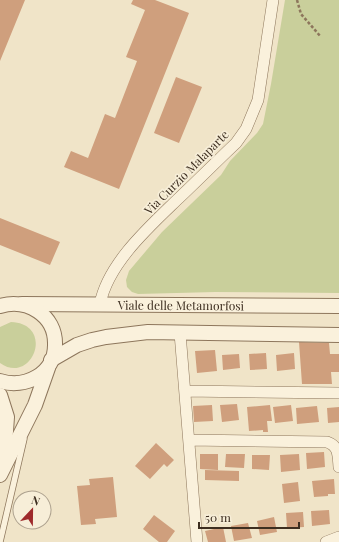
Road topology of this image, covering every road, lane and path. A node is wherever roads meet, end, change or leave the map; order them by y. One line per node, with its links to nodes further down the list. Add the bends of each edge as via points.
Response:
1 (273, 0): 5 (street, Via Curzio Malaparte, via 258,100 246,129 236,143 136,242 112,273 103,290)
2 (297, 0): 3 (path, via 300,14)
3 (321, 37)
4 (22, 304): 5 (street, Viale delle Metamorfosi); 6 (street, Viale delle Metamorfosi, via 9,303); 10 (street, via 34,308 48,321 55,345)
5 (100, 304): 7 (street, Viale delle Metamorfosi)
6 (0, 306)
7 (339, 306)
8 (180, 333): 9 (street); 10 (street, via 148,332 106,337 77,345); 12 (street)
9 (339, 335)
10 (51, 360): 11 (street, via 45,371 29,381 15,384); 15 (street)
11 (0, 381)
12 (185, 390): 13 (street); 17 (street)
13 (339, 393)
14 (0, 396): 16 (street, via 6,417)
15 (35, 405): 19 (street); 21 (lane)
16 (3, 439): 19 (street)
17 (189, 440): 18 (street, via 327,442 337,448); 22 (street)
18 (339, 467)
19 (2, 470)
20 (339, 537): 23 (street)
21 (0, 542)
22 (197, 542)
23 (326, 542)

